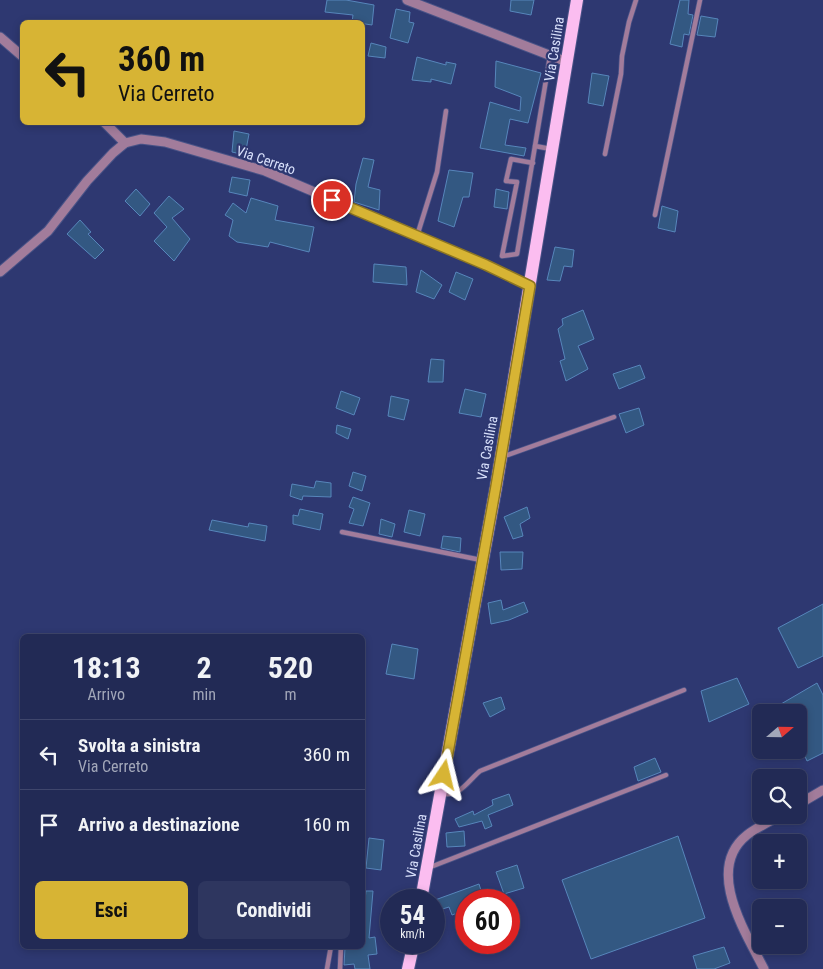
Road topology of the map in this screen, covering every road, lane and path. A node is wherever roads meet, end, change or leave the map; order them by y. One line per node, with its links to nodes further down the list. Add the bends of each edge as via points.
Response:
1 (407, 0): 7 (street)
2 (577, 0): 8 (main road, Via Casilina)
3 (636, 0): 14 (lane, via 622,56)
4 (700, 0): 16 (lane)
5 (0, 37): 6 (street)
6 (20, 54)
7 (550, 56): 8 (street); 12 (lane)
8 (567, 62): 13 (main road, Via Casilina)
9 (446, 111): 17 (lane, via 436,172)
10 (107, 125): 11 (street)
11 (125, 143): 17 (street, Via Cerreto, via 141,140 165,142 264,172); 18 (street, via 87,181 48,231)
12 (536, 146): 13 (lane); 15 (lane)
13 (553, 149): 19 (main road, Via Casilina)
14 (605, 154)
15 (533, 163): 15 (lane, via 517,254 502,256 516,182 506,180 511,159)
16 (655, 215)
17 (417, 236): 19 (street, Via Cerreto)
18 (0, 272)
19 (530, 286): 21 (main road, Via Casilina)
20 (614, 417): 21 (lane)
21 (501, 457): 23 (main road, Via Casilina)
22 (342, 532): 23 (lane)
23 (483, 560): 27 (main road, Via Casilina)
24 (684, 690): 27 (lane, via 480,771 459,792)
25 (666, 775): 30 (lane)
26 (823, 790): 28 (street)
27 (440, 794): 30 (main road, Via Casilina)
28 (807, 799)
29 (765, 824): 38 (street, via 746,836 733,852 729,872 729,893 736,914)
30 (427, 868): 31 (main road, Via Casilina)
31 (423, 889)
32 (330, 949): 35 (lane)
33 (341, 949): 36 (lane)
34 (411, 954): 37 (main road)
35 (327, 969)
36 (340, 969)
37 (408, 969)
38 (764, 969)

